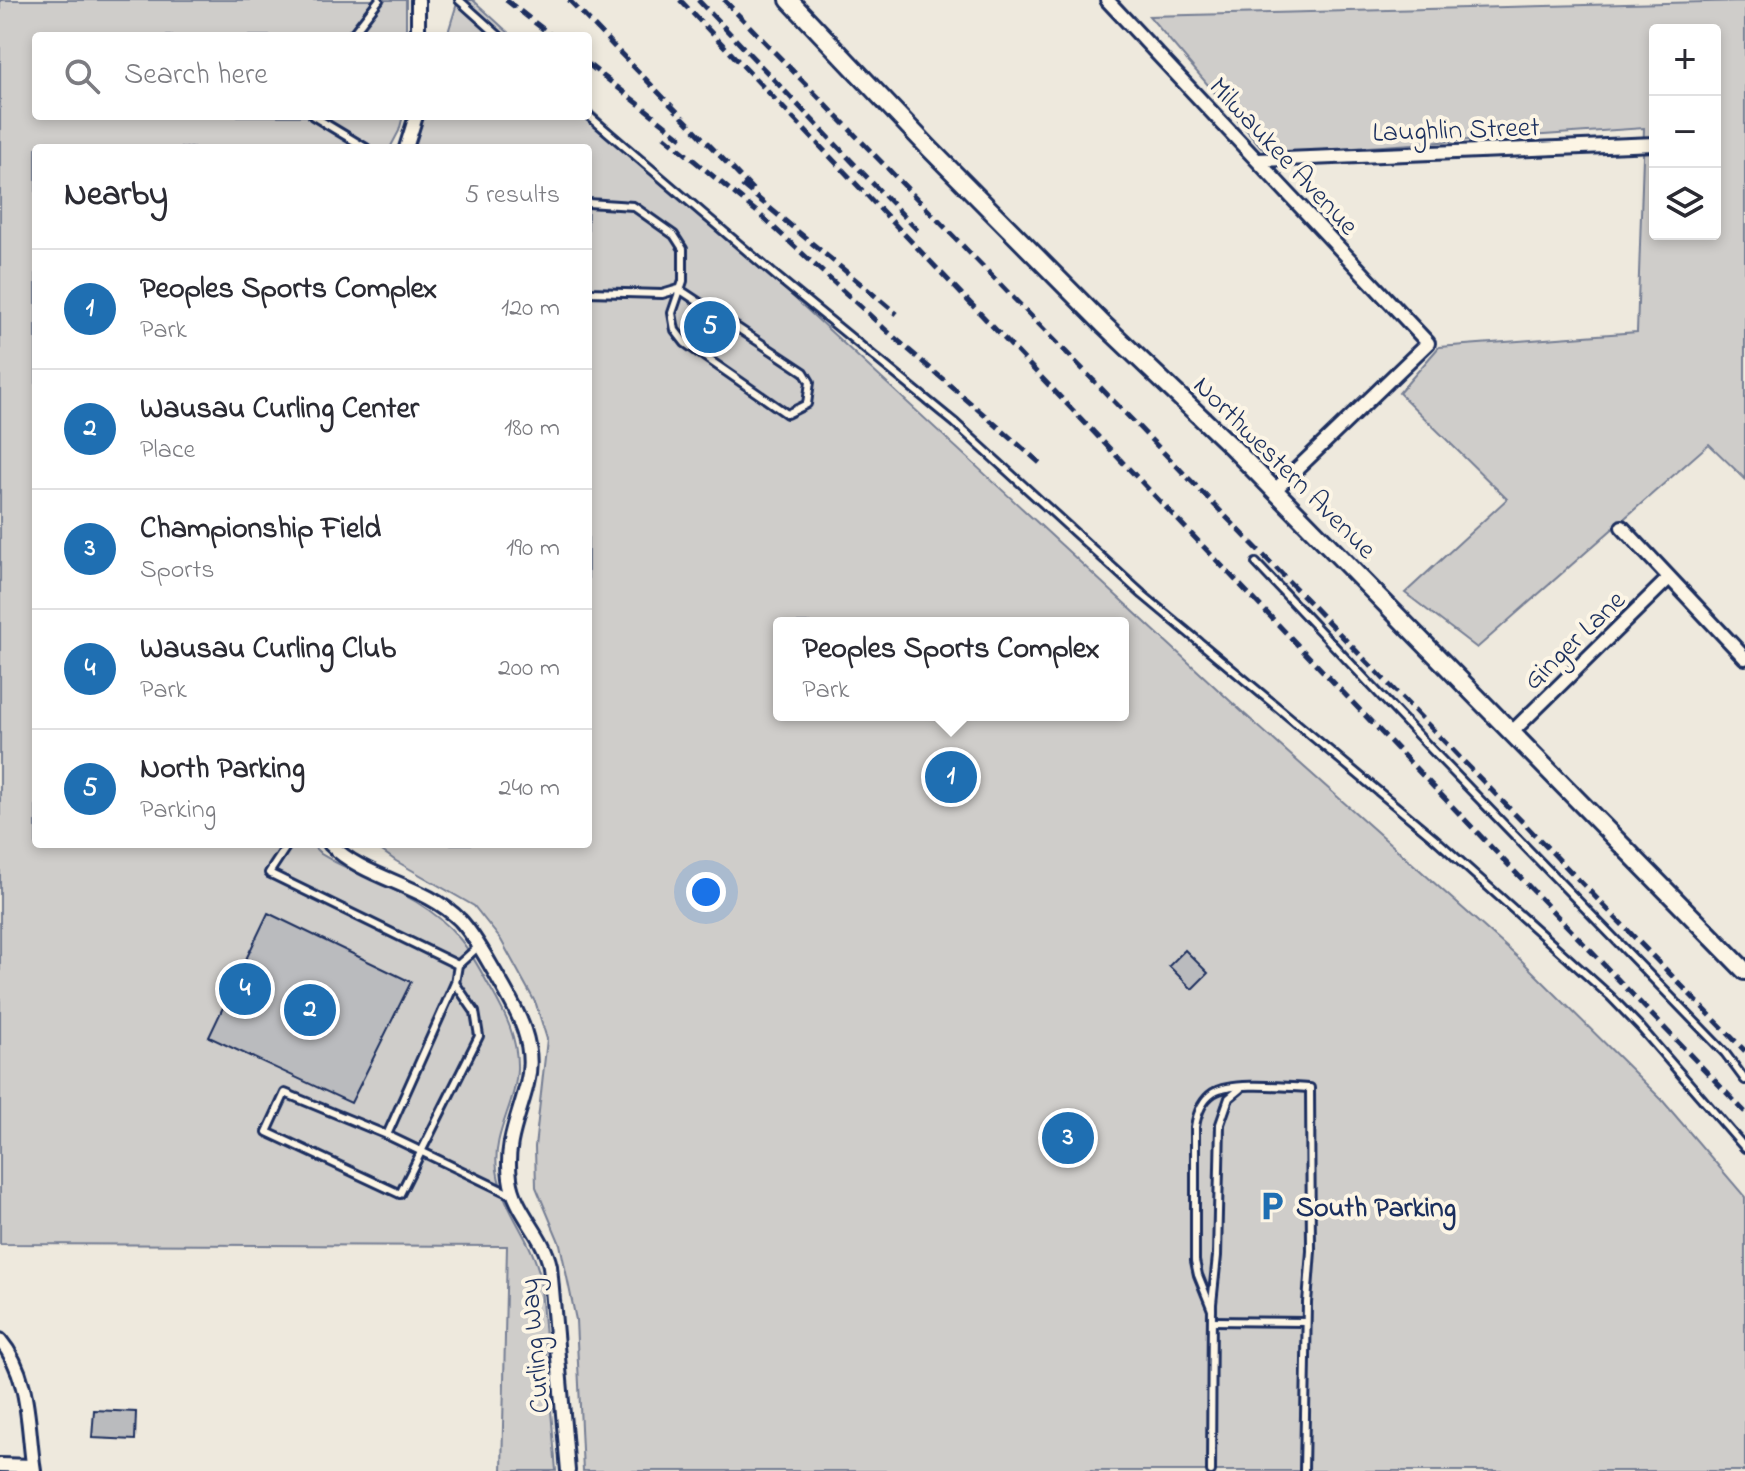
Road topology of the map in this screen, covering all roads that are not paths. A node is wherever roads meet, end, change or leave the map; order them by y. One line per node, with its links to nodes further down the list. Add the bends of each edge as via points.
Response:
1 (379, 0): 6 (lane)
2 (418, 0): 7 (street)
3 (459, 0): 8 (lane)
4 (789, 0): 19 (street, Northwestern Avenue, via 1103,324)
5 (1107, 0): 15 (street, Milwaukee Avenue)
6 (354, 32)
7 (418, 32)
8 (495, 32)
9 (592, 118): 34 (lane, via 955,423 1143,595 1433,837 1610,996)
10 (320, 120): 12 (lane)
11 (415, 120): 13 (street)
12 (359, 144)
13 (407, 144)
14 (1649, 144): 15 (street, Laughlin Street)
15 (1259, 160): 19 (street, Milwaukee Avenue, via 1428,343)
16 (592, 203): 17 (lane, via 633,206 674,235 683,249)
17 (679, 289): 17 (lane, via 672,321 685,343 787,414 807,404 810,382 804,372); 18 (lane, via 662,294)
18 (592, 292)
19 (1275, 490): 24 (street, Northwestern Avenue)
20 (1622, 527): 22 (street)
21 (1256, 563): 31 (lane, via 1725,1053)
22 (1668, 579): 23 (street); 24 (street, Ginger Lane)
23 (1745, 658)
24 (1512, 732): 29 (street, Northwestern Avenue)
25 (285, 848): 28 (lane, via 269,873)
26 (336, 848): 27 (street, Curling Way, via 443,907)
27 (479, 946): 28 (lane); 36 (street, Curling Way, via 520,1016 529,1051 527,1083 509,1141)
28 (458, 965): 30 (lane)
29 (1745, 971)
30 (455, 983): 33 (lane); 35 (lane, via 475,1012 479,1036)
31 (1745, 1080)
32 (1243, 1087): 37 (lane, via 1229,1098 1220,1124); 37 (lane, via 1210,1095 1195,1127 1195,1261); 39 (lane, via 1310,1088)
33 (387, 1135): 35 (lane); 35 (lane, via 285,1093 267,1132 400,1194)
34 (1745, 1148)
35 (422, 1151): 36 (lane)
36 (514, 1196): 43 (street, Curling Way, via 550,1266)
37 (1212, 1310): 38 (lane)
38 (1212, 1321): 39 (lane); 44 (lane)
39 (1306, 1322): 45 (lane)
40 (0, 1340): 42 (street, via 17,1366 24,1391)
41 (0, 1465): 42 (street)
42 (34, 1468)
43 (568, 1471)
44 (1211, 1471)
45 (1304, 1471)

